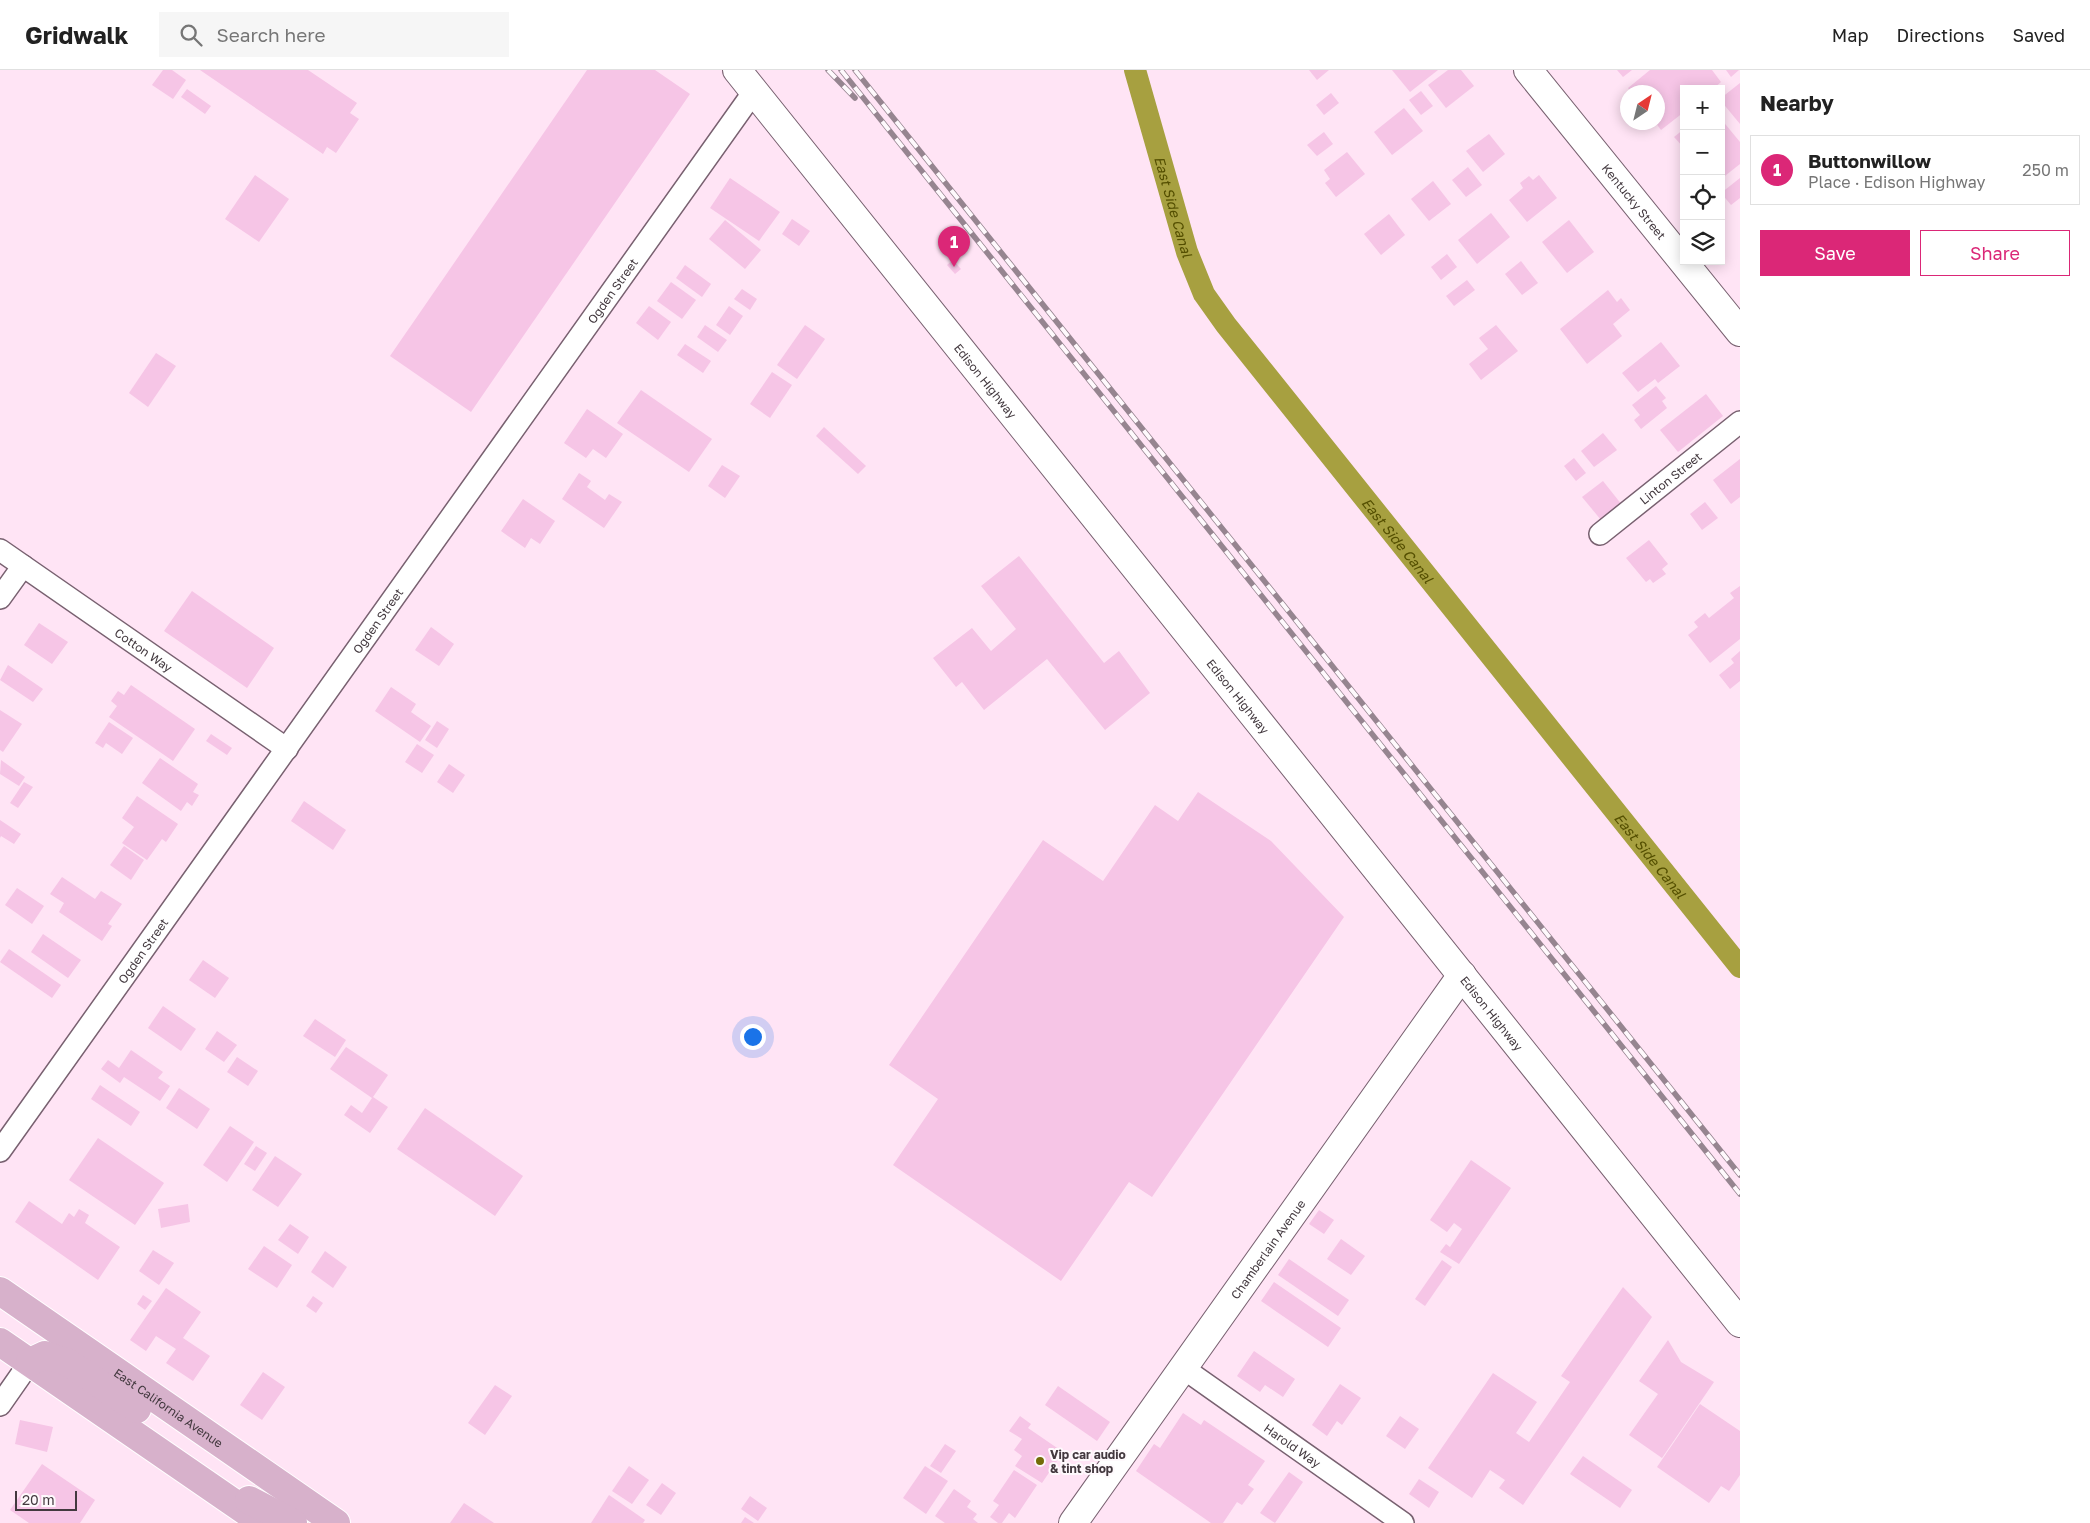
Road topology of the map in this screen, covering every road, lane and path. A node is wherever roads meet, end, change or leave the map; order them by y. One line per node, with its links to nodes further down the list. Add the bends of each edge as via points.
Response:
1 (736, 70): 3 (main road, Edison Highway)
2 (1528, 70): 4 (main road, Kentucky Street)
3 (755, 90): 10 (street, Ogden Street); 11 (main road, Edison Highway)
4 (1740, 332)
5 (1740, 422): 6 (street, Linton Street)
6 (1600, 534)
7 (0, 550): 8 (street, Cotton Way)
8 (23, 566): 9 (street); 10 (street, Cotton Way)
9 (0, 598)
10 (288, 749): 12 (street, Ogden Street)
11 (1462, 975): 14 (main road, Edison Highway); 17 (main road, Chamberlain Avenue)
12 (0, 1151)
13 (0, 1291): 19 (main road, East California Avenue)
14 (1740, 1323)
15 (0, 1342): 16 (main road)
16 (30, 1362): 18 (street); 19 (main road, via 45,1355 67,1362 160,1425); 20 (main road)
17 (1183, 1368): 24 (main road, Chamberlain Avenue); 25 (street, Harold Way)
18 (0, 1404)
19 (204, 1432): 23 (main road, East California Avenue)
20 (170, 1459): 21 (main road); 22 (main road)
21 (262, 1523)
22 (293, 1523)
23 (336, 1523)
24 (1073, 1523)
25 (1403, 1523)

